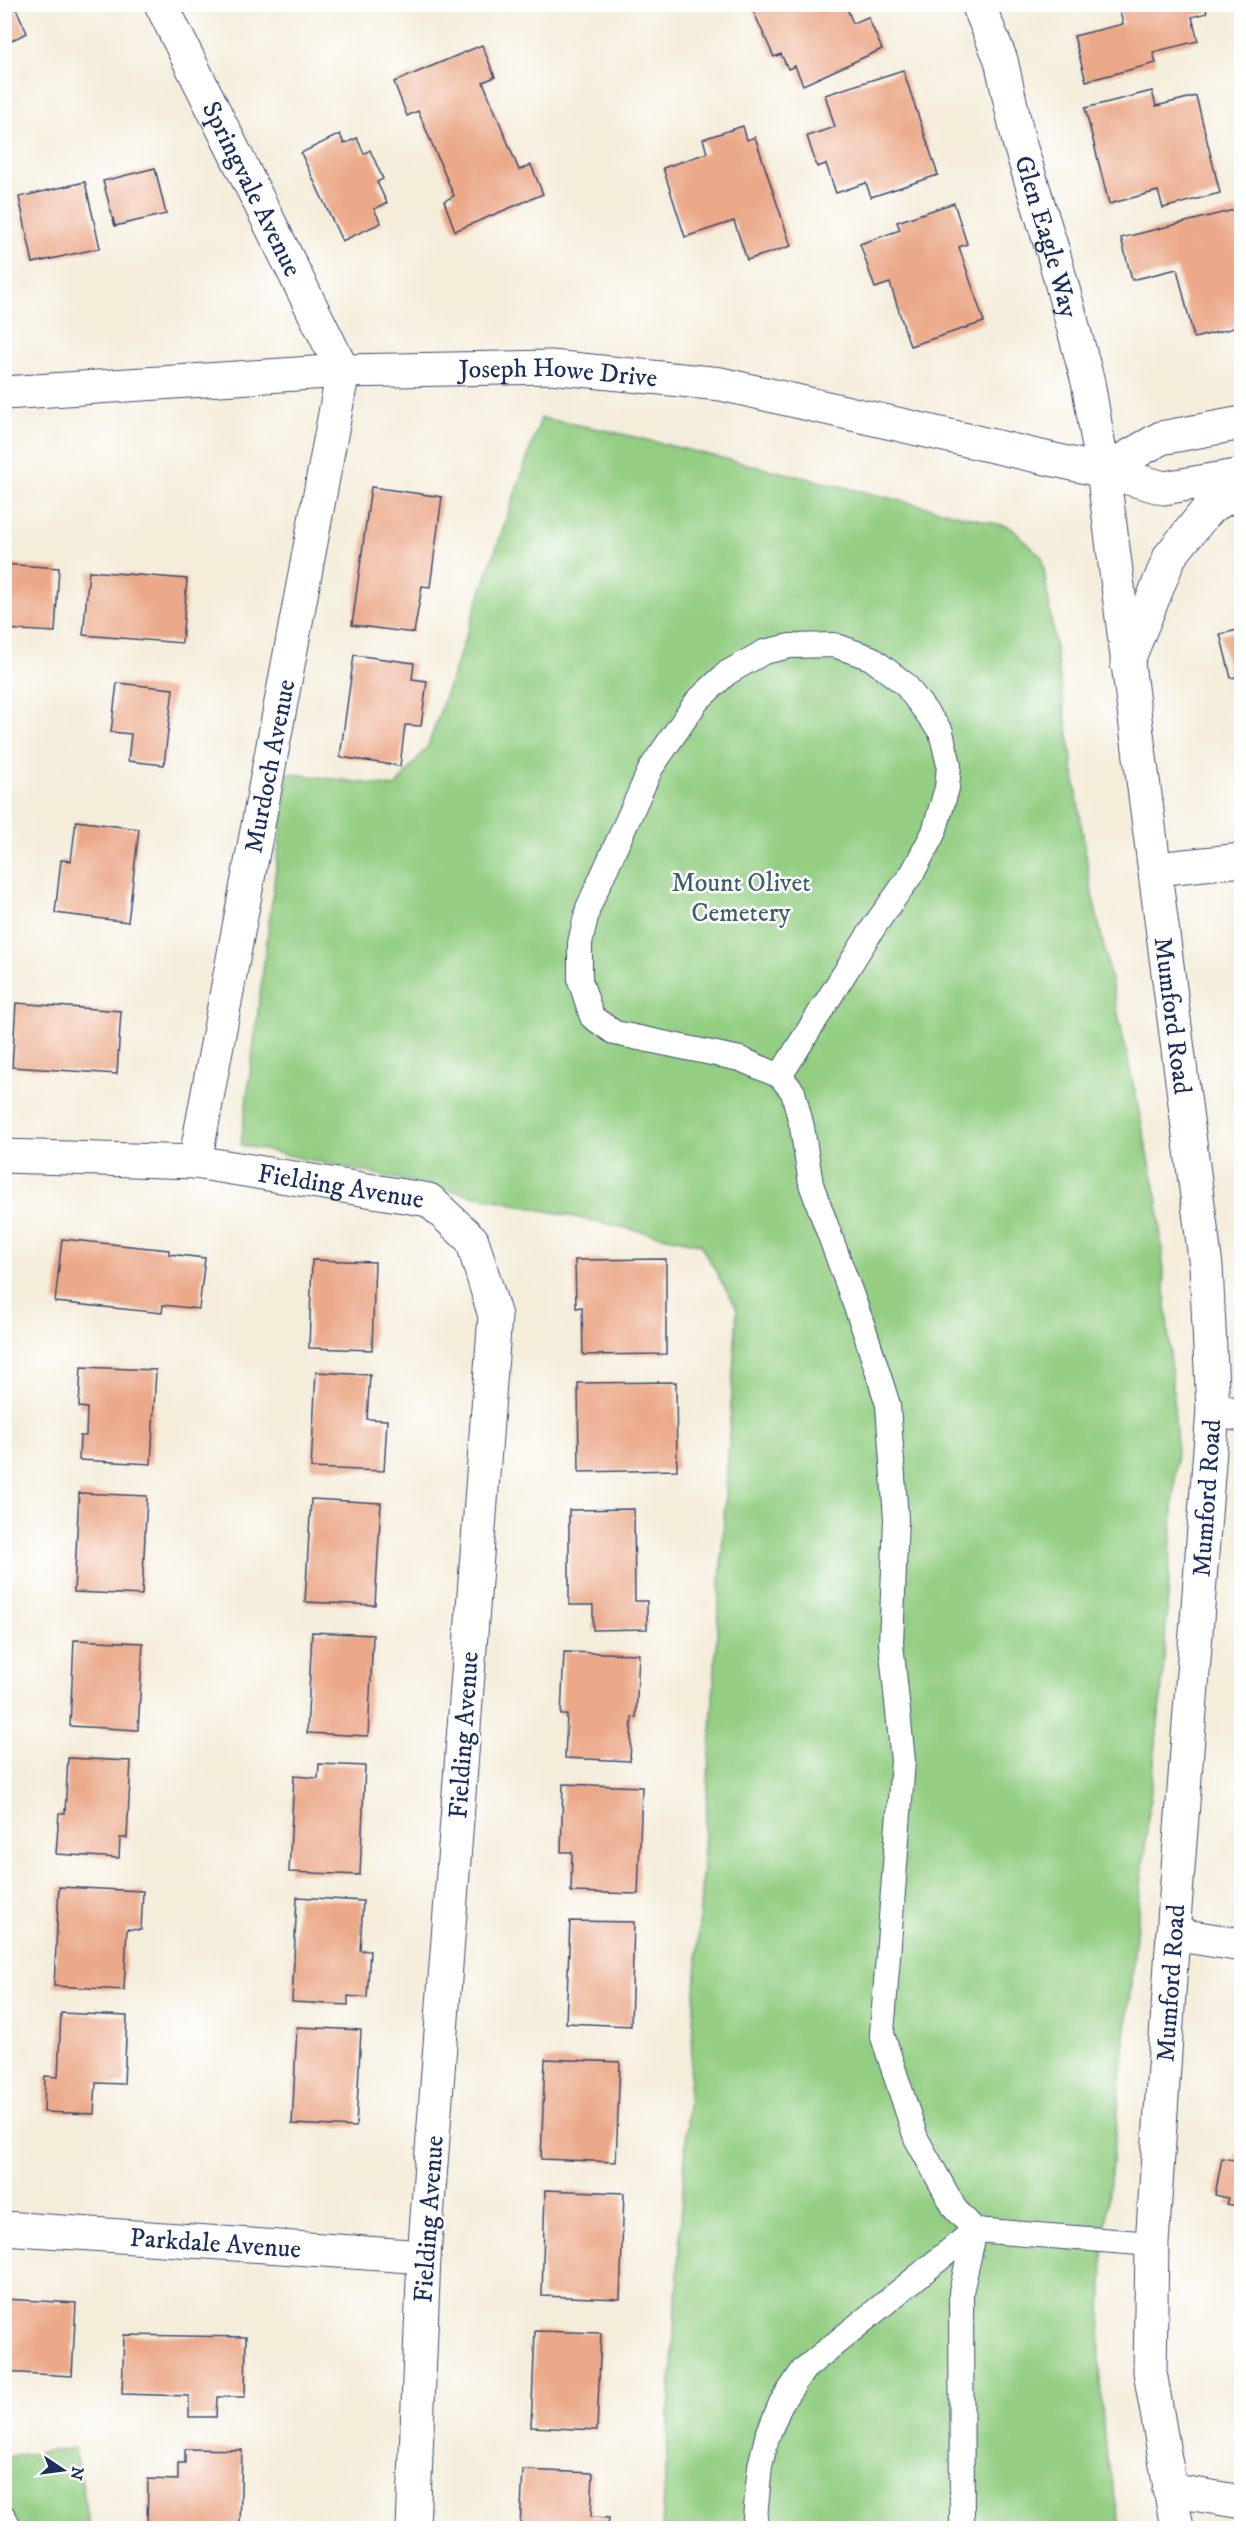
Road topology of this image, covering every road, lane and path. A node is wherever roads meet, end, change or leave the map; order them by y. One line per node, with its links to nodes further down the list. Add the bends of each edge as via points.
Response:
1 (161, 4): 3 (street, Springvale Avenue)
2 (978, 4): 6 (street, Glen Eagle Way, via 1001,60 1019,142 1088,381)
3 (343, 371): 4 (street, Joseph Howe Drive); 6 (street, Joseph Howe Drive, via 551,367 721,384); 14 (street, Murdoch Avenue)
4 (4, 393)
5 (1242, 423): 6 (street, via 1161,438)
6 (1103, 471): 7 (street, Joseph Howe Drive, via 1164,488); 9 (street, Mumford Road)
7 (1242, 475)
8 (1242, 489): 9 (street, via 1209,508 1170,556)
9 (1127, 663): 11 (street, Mumford Road)
10 (1242, 860): 11 (street)
11 (1156, 869): 15 (street, Mumford Road)
12 (780, 1076): 12 (lane, via 740,1059 615,1033 592,1017 580,980 580,943 588,908 651,768 697,701 727,674 764,652 790,646 834,645 871,658 905,684 940,732 949,765 947,789 934,832 914,872 875,925); 19 (lane, via 793,1092 811,1184 888,1405 896,1519 891,1643 903,1761 882,2034 916,2138 955,2209)
13 (4, 1156): 14 (street, Fielding Avenue)
14 (195, 1162): 21 (street, Fielding Avenue, via 429,1200 472,1240 495,1316)
15 (1227, 1412): 16 (street, Mumford Road)
16 (1173, 1934): 17 (street); 20 (street, Mumford Road)
17 (1242, 1946)
18 (4, 2228): 21 (street, Parkdale Avenue)
19 (975, 2230): 20 (lane); 27 (lane, via 804,2369 781,2403 767,2437); 28 (lane, via 961,2292)
20 (1152, 2244): 22 (street, Mumford Road, via 1150,2372)
21 (424, 2257): 26 (street, Fielding Avenue)
22 (1169, 2490): 23 (street); 29 (street, Mumford Road)
23 (1242, 2502)
24 (4, 2517): 25 (lane)
25 (10, 2529)
26 (413, 2529)
27 (754, 2529)
28 (962, 2529)
29 (1177, 2529)

